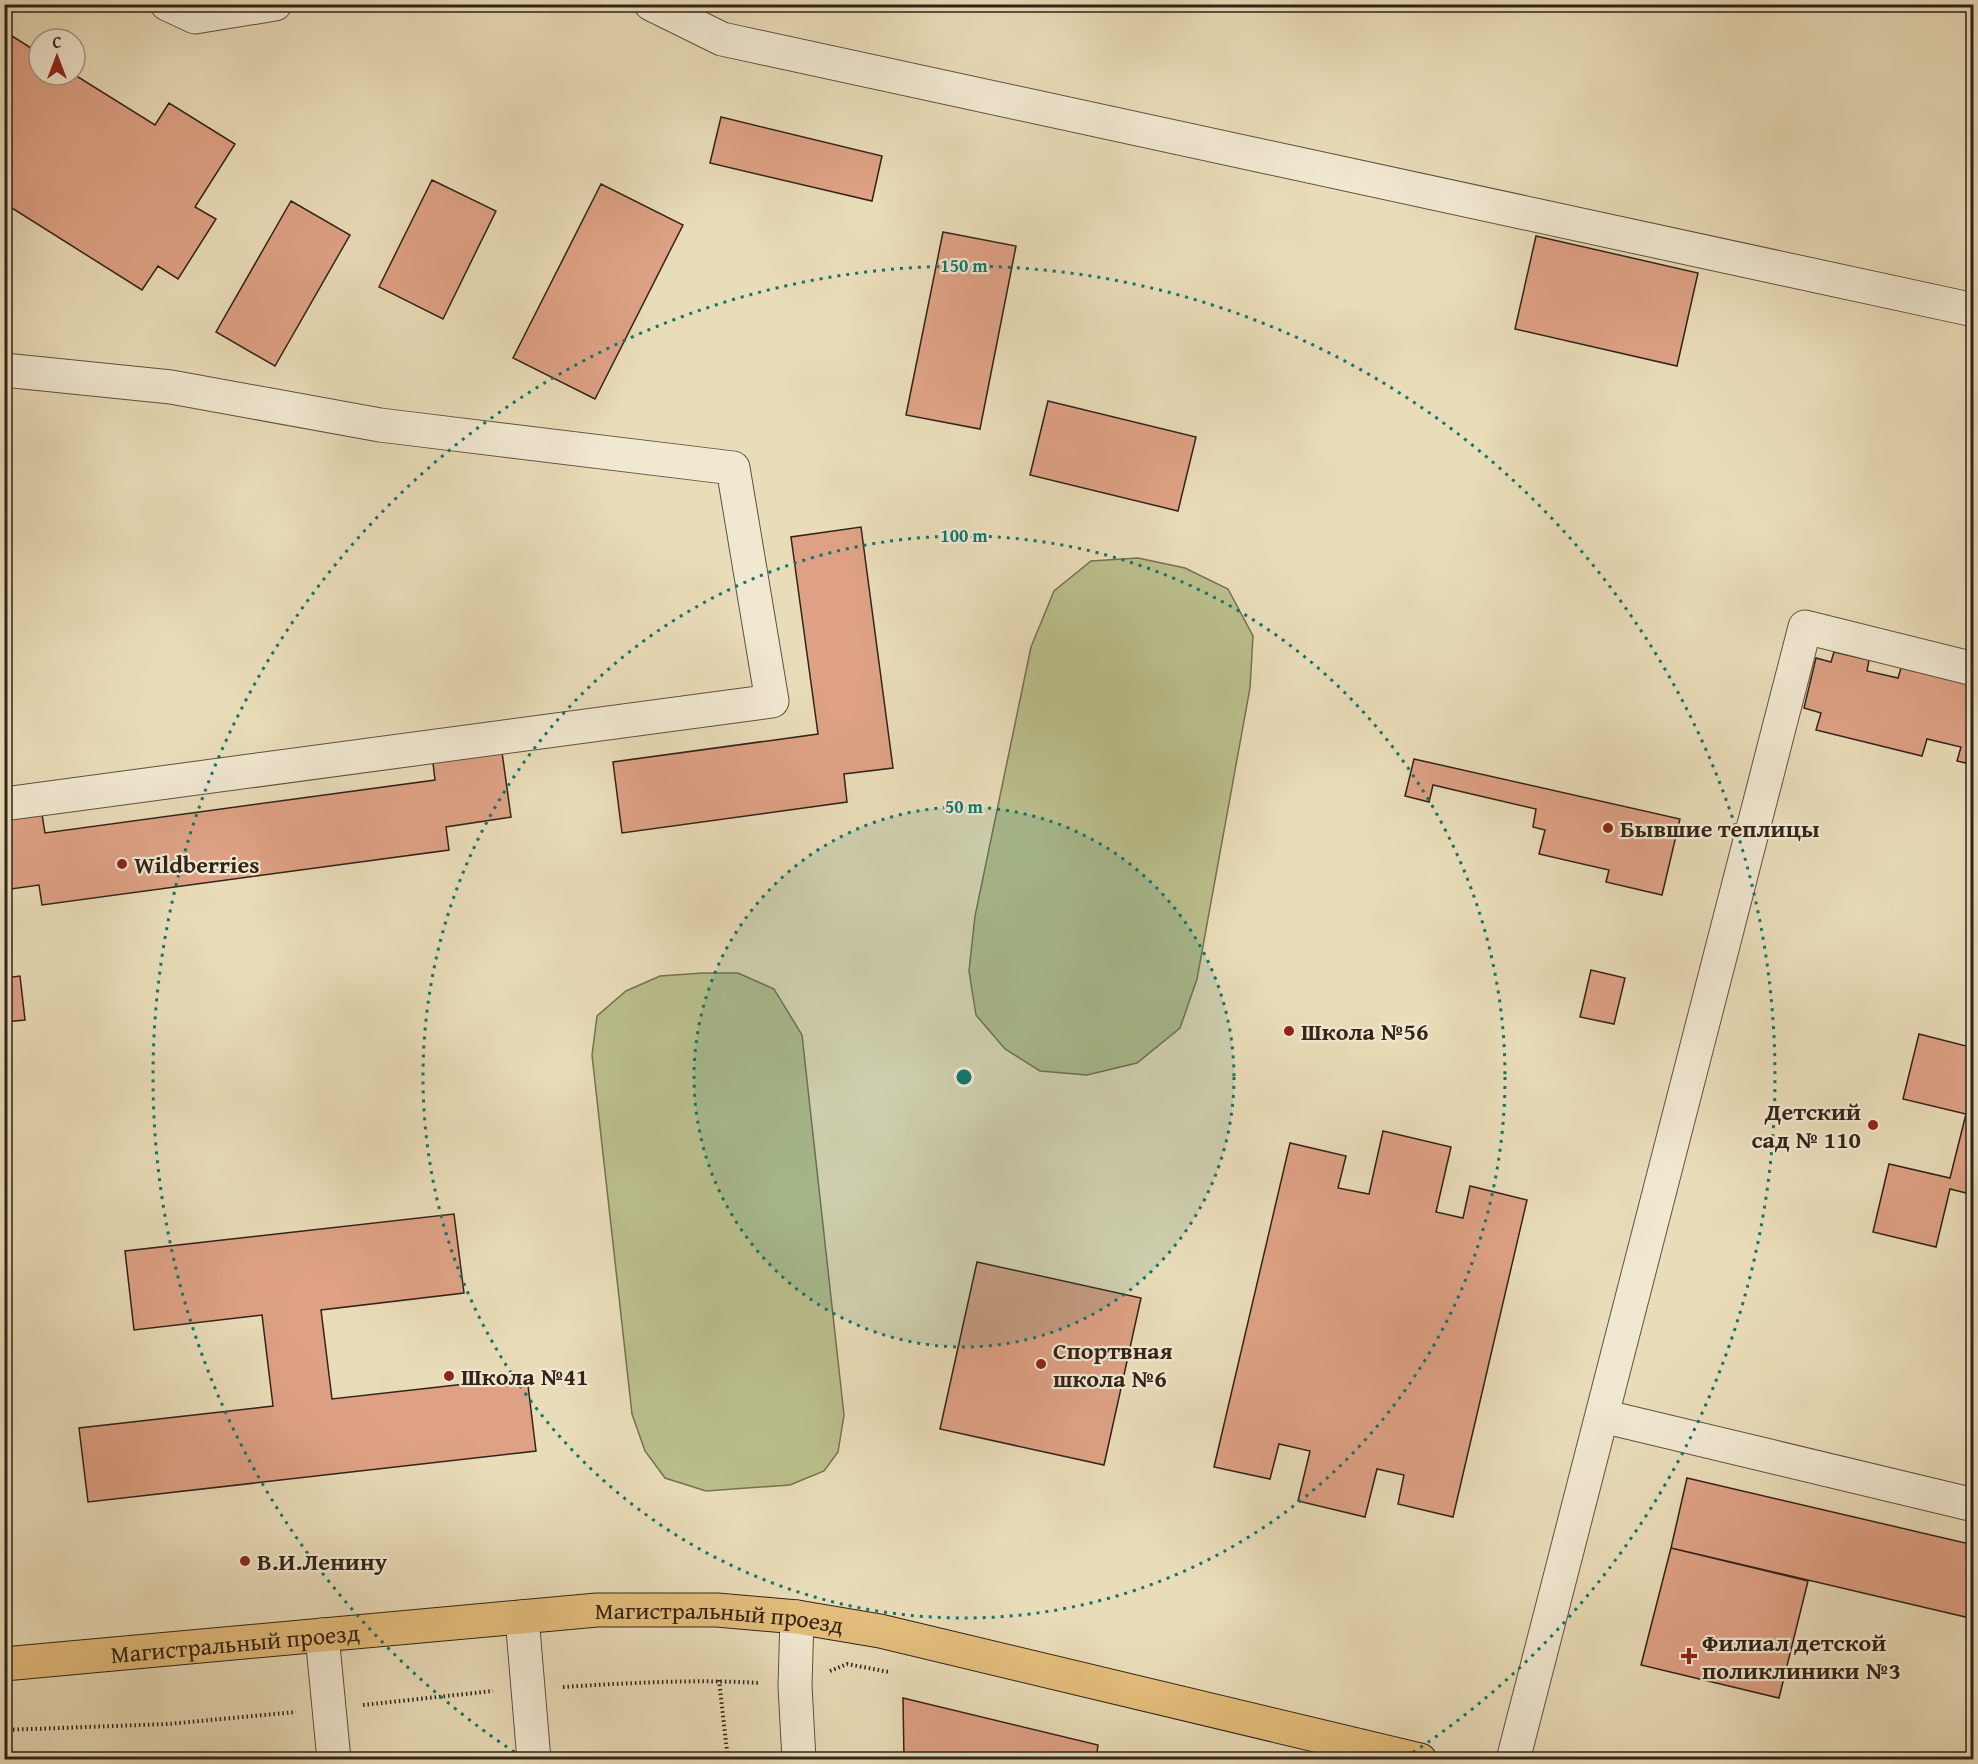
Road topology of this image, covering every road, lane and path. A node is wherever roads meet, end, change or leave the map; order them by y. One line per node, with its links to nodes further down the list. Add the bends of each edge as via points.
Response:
1 (167, 4): 2 (street, via 195,17)
2 (275, 4)
3 (651, 4): 4 (street, via 722,39)
4 (1974, 310)
5 (4, 370): 7 (street, via 171,387 380,424 734,468 772,701)
6 (1974, 669): 8 (street, via 1805,627)
7 (4, 804)
8 (1602, 1416): 9 (street); 27 (street)
9 (1974, 1504)
10 (522, 1617): 11 (main road, Магистральный проезд, via 597,1610 717,1610); 12 (main road, Магистральный проезд); 23 (street)
11 (797, 1617): 16 (street); 21 (main road, Магистральный проезд, via 880,1631)
12 (322, 1635): 13 (main road, Магистральный проезд); 19 (street)
13 (4, 1664)
14 (891, 1672): 16 (path, via 847,1664)
15 (719, 1680): 16 (path); 17 (path); 24 (path)
16 (795, 1686): 25 (street)
17 (562, 1687)
18 (494, 1691): 19 (path)
19 (330, 1709): 20 (path, via 168,1724); 22 (street)
20 (4, 1730)
21 (1378, 1755): 26 (main road, Магистральный проезд)
22 (334, 1760)
23 (534, 1760)
24 (728, 1760)
25 (799, 1760)
26 (1420, 1760)
27 (1513, 1760)

